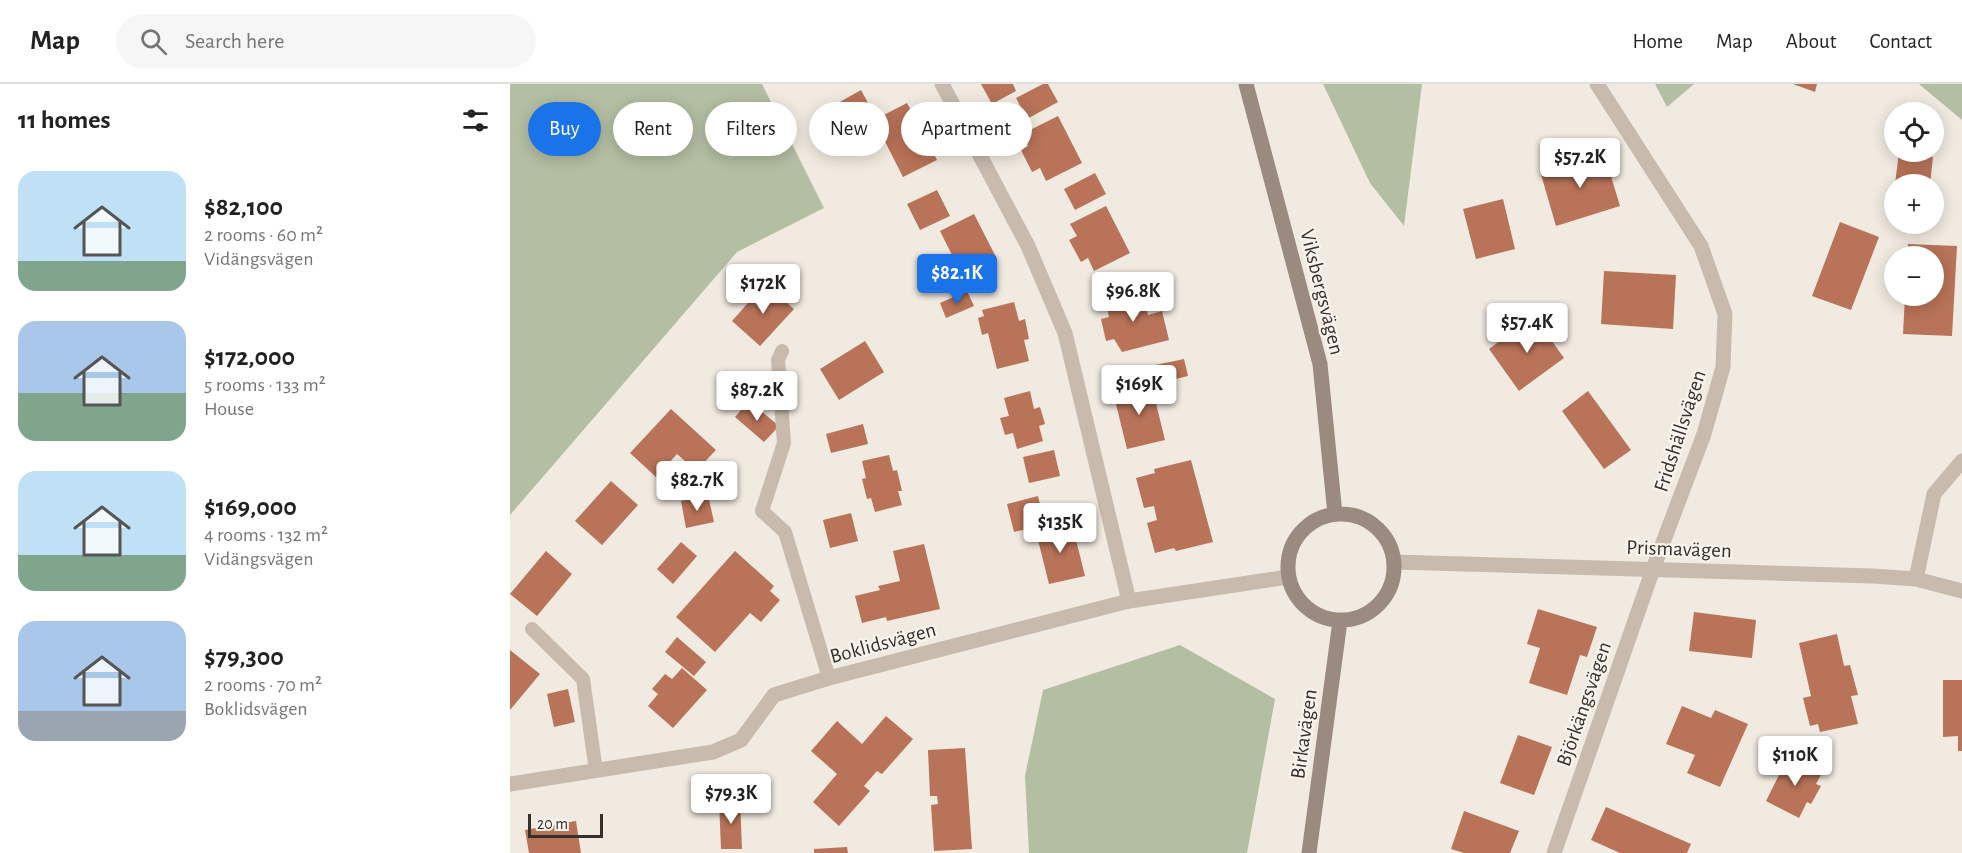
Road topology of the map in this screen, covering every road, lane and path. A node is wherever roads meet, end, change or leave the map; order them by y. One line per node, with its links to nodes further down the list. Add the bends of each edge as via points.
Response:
1 (942, 84): 12 (street, via 1028,246 1065,333)
2 (1246, 84): 6 (street, Viksbergsvägen, via 1320,364)
3 (1597, 84): 8 (street, Fridshällsvägen, via 1701,246 1725,314 1723,367 1708,422)
4 (782, 351): 15 (lane, via 778,360 784,443 762,511 785,532)
5 (1962, 461): 10 (street, via 1934,494)
6 (1335, 514): 7 (street, via 1374,525 1383,534); 9 (street, via 1312,523 1298,536 1289,556)
7 (1394, 562): 8 (street, Prismavägen); 13 (street, via 1392,582 1382,601 1363,616)
8 (1653, 568): 10 (street, Prismavägen); 19 (street, Björkängsvägen)
9 (1288, 577): 12 (street, Boklidsvägen); 13 (street, via 1306,608)
10 (1916, 579): 11 (street, Prismavägen)
11 (1962, 591)
12 (1129, 601): 15 (street, Boklidsvägen)
13 (1340, 621): 18 (street, Birkavägen)
14 (532, 629): 16 (lane, via 583,679)
15 (829, 678): 16 (street, Boklidsvägen, via 774,695 741,740 712,752)
16 (596, 771): 17 (street, Boklidsvägen)
17 (510, 784)
18 (1309, 853)
19 (1554, 853)

